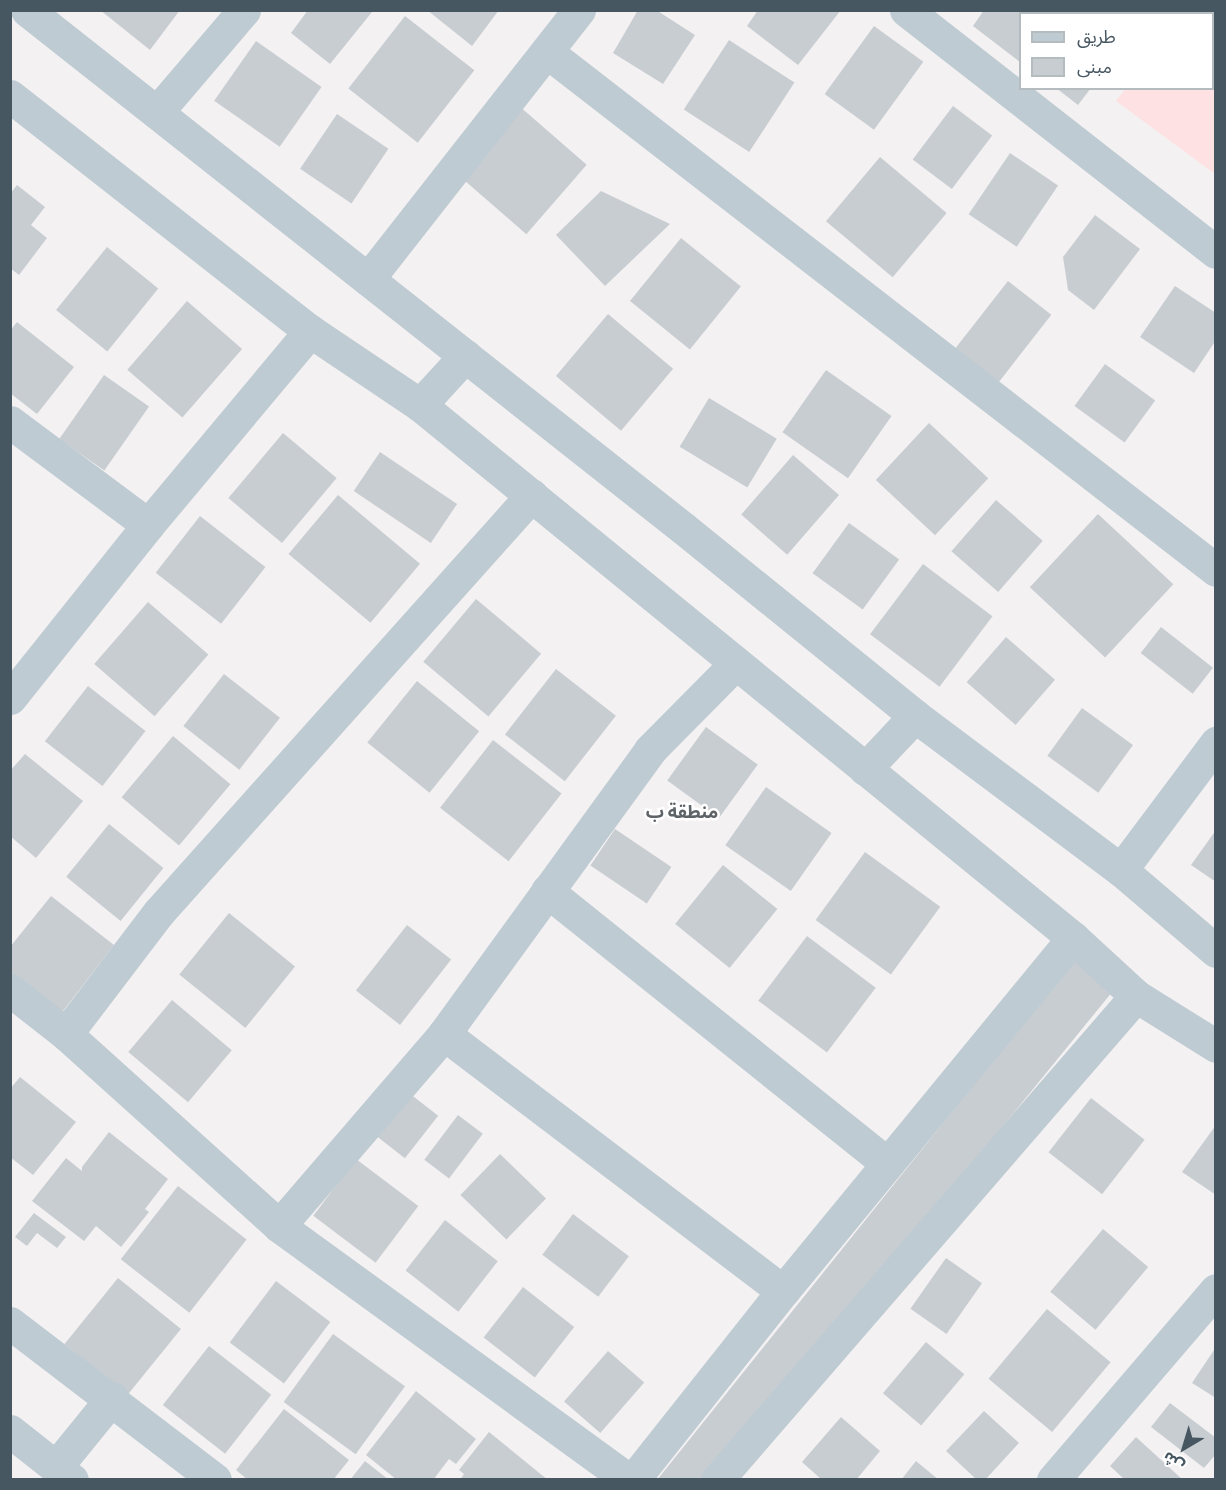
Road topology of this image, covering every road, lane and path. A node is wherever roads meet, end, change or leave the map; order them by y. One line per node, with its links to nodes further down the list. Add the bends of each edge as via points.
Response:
1 (27, 10): 7 (street)
2 (244, 10): 7 (street)
3 (579, 10): 5 (street)
4 (906, 10): 8 (street)
5 (548, 52): 9 (street); 16 (street)
6 (10, 96): 10 (street)
7 (157, 112): 9 (street)
8 (1215, 252)
9 (368, 279): 11 (street)
10 (310, 332): 12 (street); 15 (street)
11 (465, 356): 12 (street); 19 (street)
12 (420, 405): 14 (street)
13 (10, 422): 15 (street)
14 (532, 495): 17 (street); 28 (street, via 159,912)
15 (148, 525): 18 (street)
16 (1215, 570)
17 (735, 664): 21 (street); 23 (street, via 650,750)
18 (10, 698)
19 (915, 716): 21 (street); 22 (street)
20 (1215, 743): 22 (street)
21 (865, 769): 24 (street)
22 (1121, 870): 25 (street)
23 (547, 891): 29 (street); 31 (street)
24 (1073, 938): 27 (street); 31 (street)
25 (1215, 951)
26 (10, 990): 28 (street)
27 (1136, 996): 30 (street); 42 (street)
28 (66, 1034): 32 (street)
29 (444, 1034): 32 (street); 34 (street)
30 (1215, 1046)
31 (886, 1163): 34 (street)
32 (279, 1226): 40 (street)
33 (1215, 1290): 43 (street)
34 (783, 1291): 41 (street)
35 (10, 1323): 36 (street)
36 (112, 1398): 38 (street); 39 (street)
37 (10, 1431): 38 (street)
38 (64, 1473)
39 (215, 1479)
40 (628, 1479)
41 (633, 1479)
42 (717, 1479)
43 (1053, 1479)

